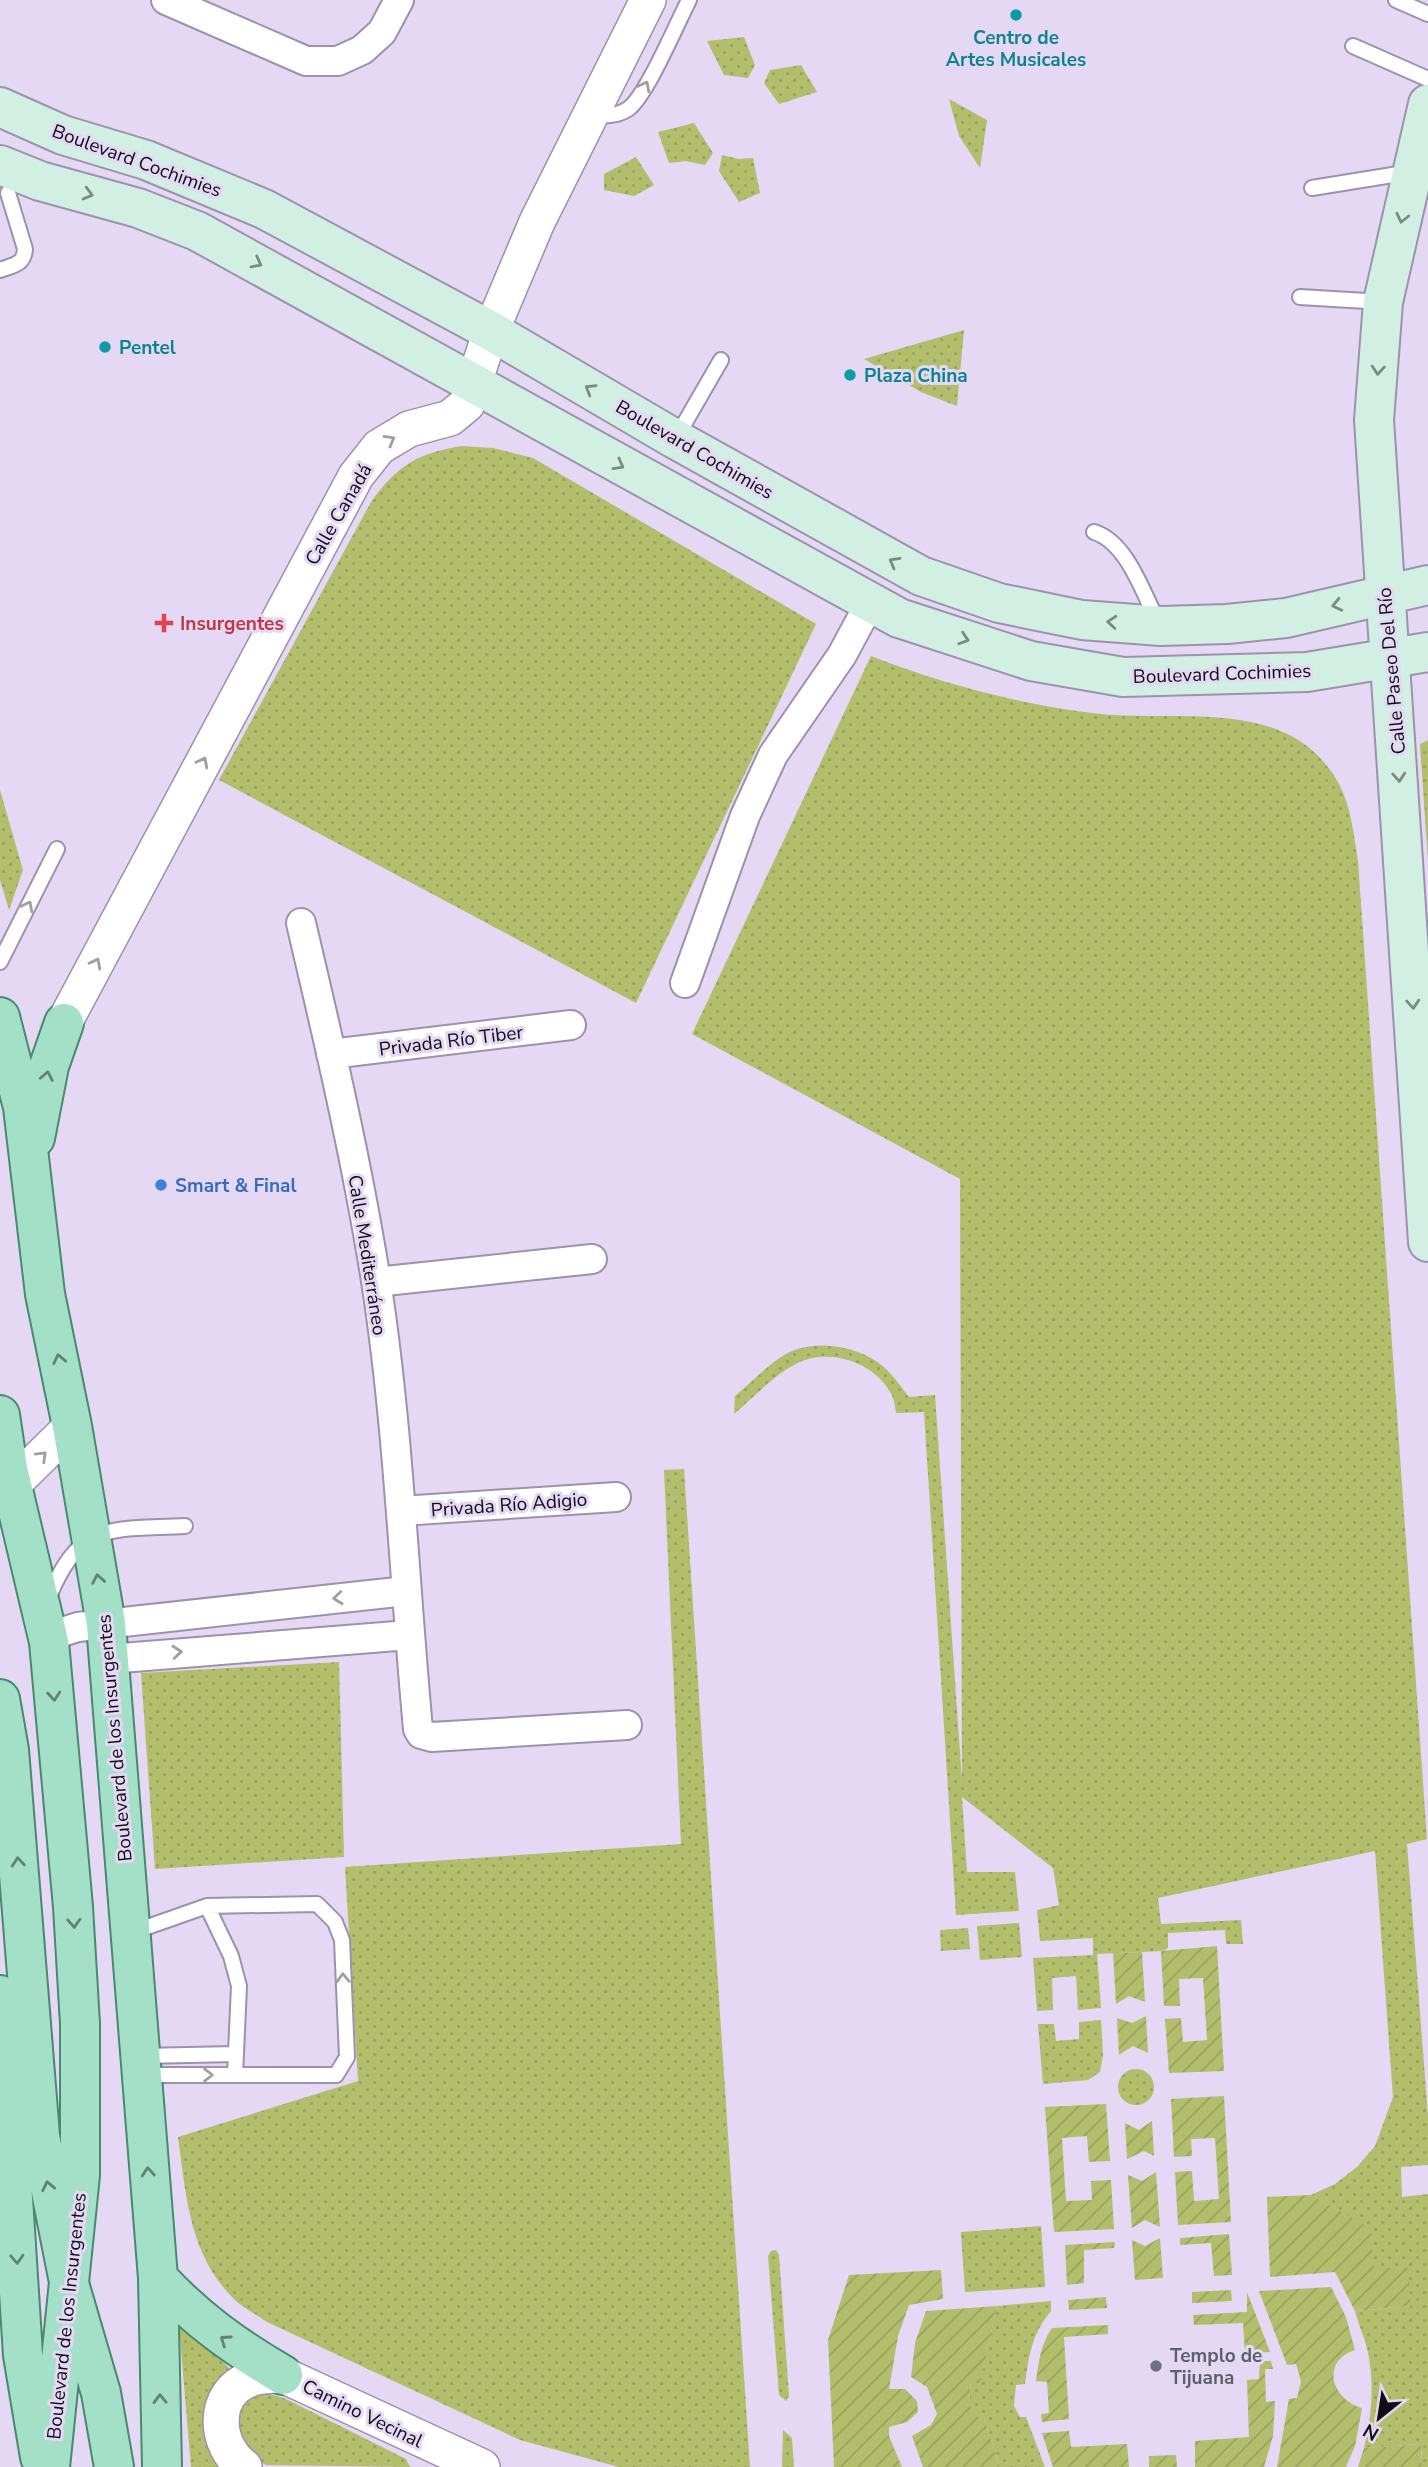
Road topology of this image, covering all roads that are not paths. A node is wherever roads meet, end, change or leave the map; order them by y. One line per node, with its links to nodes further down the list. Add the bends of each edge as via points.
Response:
1 (166, 0): 2 (street, via 306,61 338,61 362,50 382,32)
2 (400, 0)
3 (648, 0): 11 (street, Calle Canadá)
4 (689, 0): 11 (lane, one-way to 4, via 619,114 638,99)
5 (1396, 0): 6 (lane)
6 (1428, 14)
7 (1353, 46): 8 (lane)
8 (1428, 79)
9 (1428, 104): 12 (main road, Calle Paseo Del Río)
10 (0, 107): 18 (main road, Boulevard Cochimies, via 264,209)
11 (590, 112): 18 (street, Calle Canadá)
12 (1412, 172): 14 (lane); 17 (main road, Calle Paseo Del Río, one-way to 17)
13 (12, 184): 15 (lane, via 24,257); 20 (main road, Boulevard Cochimies, one-way to 20, via 138,208 197,231)
14 (1312, 188)
15 (0, 270)
16 (1300, 297): 17 (lane)
17 (1382, 302): 24 (main road, Calle Paseo Del Río, one-way to 24, via 1374,420)
18 (491, 331): 20 (street, Calle Canadá); 21 (main road, Boulevard Cochimies, one-way to 18)
19 (721, 360): 21 (lane)
20 (475, 383): 25 (main road, Boulevard Cochimies, one-way to 25); 33 (street, Calle Canadá, one-way to 20, via 356,476 379,447 409,429 450,418 467,404)
21 (675, 439): 26 (main road, Boulevard Cochimies, one-way to 21, via 1082,620 999,603 921,576)
22 (1094, 532): 26 (lane, via 1107,536 1117,547)
23 (1428, 585): 24 (main road, Boulevard Cochimies)
24 (1385, 594): 26 (main road, Boulevard Cochimies, one-way to 26, via 1286,618); 27 (main road, Calle Paseo Del Río)
25 (870, 603): 27 (main road, Boulevard Cochimies, one-way to 27, via 899,618 1031,661 1123,677 1307,673); 31 (street, via 842,655 774,755 745,816)
26 (1161, 626)
27 (1410, 656): 38 (main road, Calle Paseo Del Río, one-way to 38)
28 (57, 849): 30 (lane, one-way to 28)
29 (301, 923): 35 (street, Calle Mediterráneo)
30 (0, 962)
31 (685, 983)
32 (0, 1017): 37 (main road, Boulevard de los Insurgentes, via 23,1107)
33 (64, 1023): 37 (main road, one-way to 33, via 49,1066)
34 (571, 1025): 35 (street, Privada Río Tiber)
35 (331, 1054): 40 (street, Calle Mediterráneo)
36 (0, 1145): 41 (main road)
37 (30, 1167): 41 (main road, Boulevard de los Insurgentes)
38 (1428, 1242)
39 (592, 1259): 40 (street)
40 (376, 1282): 46 (street, Calle Mediterráneo)
41 (46, 1294): 43 (main road, Boulevard de los Insurgentes, one-way to 41)
42 (0, 1415): 44 (main road, Boulevard de los Insurgentes)
43 (72, 1426): 44 (street, one-way to 43); 48 (main road, Boulevard de los Insurgentes)
44 (6, 1489): 51 (main road, Boulevard de los Insurgentes)
45 (616, 1497): 46 (street, Privada Río Adigio)
46 (401, 1511): 49 (street, Calle Mediterráneo)
47 (185, 1526): 48 (lane)
48 (90, 1536): 51 (lane, via 54,1584); 53 (main road, Boulevard de los Insurgentes, one-way to 48)
49 (406, 1591): 50 (street, one-way to 50); 52 (street, Calle Mediterráneo)
50 (285, 1603): 53 (street); 54 (street)
51 (45, 1628): 53 (street); 65 (main road, Boulevard de los Insurgentes, one-way to 65, via 80,2024 80,2175)
52 (409, 1635): 54 (street); 56 (street, Calle Mediterráneo, via 421,1734)
53 (108, 1641): 54 (street, one-way to 54); 58 (main road, Boulevard de los Insurgentes)
54 (290, 1643)
55 (0, 1699): 65 (main road, one-way to 55, via 40,2136 9,1750)
56 (627, 1725)
57 (207, 1906): 58 (lane); 60 (lane, via 231,1956 239,1986); 62 (lane, one-way to 57, via 337,2075 347,2057 342,1940 335,1923 317,1904)
58 (130, 1933): 61 (main road, Boulevard de los Insurgentes)
59 (0, 1996): 63 (main road)
60 (236, 2054): 61 (lane); 62 (lane)
61 (139, 2065): 62 (lane, one-way to 62); 64 (main road, Boulevard de los Insurgentes, one-way to 61)
62 (235, 2075)
63 (4, 2108): 67 (main road, one-way to 67, via 23,2355)
64 (158, 2278): 66 (main road, one-way to 64, via 221,2338); 70 (main road, Boulevard de los Insurgentes, one-way to 64)
65 (70, 2287): 68 (main road, Boulevard de los Insurgentes); 69 (main road, via 101,2393)
66 (283, 2375): 71 (street, via 248,2379 232,2394 222,2413 224,2445); 72 (street, Camino Vecinal)
67 (42, 2467)
68 (50, 2467)
69 (114, 2467)
70 (162, 2467)
71 (244, 2467)
72 (482, 2467)

